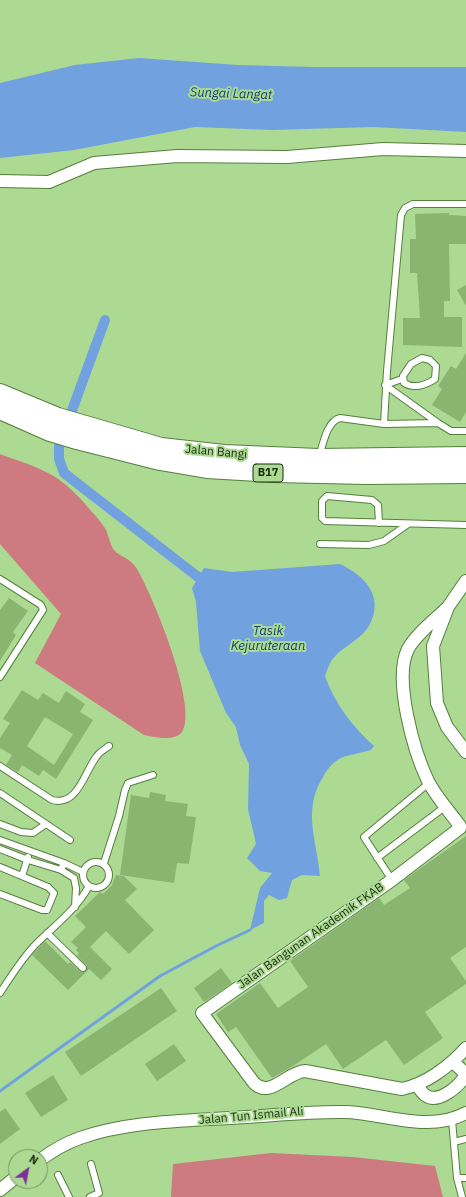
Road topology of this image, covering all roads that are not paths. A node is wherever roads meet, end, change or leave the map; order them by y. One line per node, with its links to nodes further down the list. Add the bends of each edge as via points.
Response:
1 (466, 151): 2 (street, via 383,149 287,157 177,156 94,163 49,182)
2 (0, 181)
3 (466, 204): 5 (lane, via 413,204 405,208 401,215)
4 (402, 380): 4 (lane, via 406,369 422,358 430,360 436,366 435,378 423,385 412,386); 5 (lane)
5 (385, 385): 8 (lane); 10 (lane)
6 (0, 393): 9 (main road, Jalan Bangi / B17)
7 (0, 410): 9 (main road, Jalan Bangi / B17)
8 (438, 423): 10 (lane); 12 (lane, via 452,431)
9 (54, 424): 11 (main road, Jalan Bangi / B17)
10 (384, 424): 14 (lane, via 335,419)
11 (75, 431): 14 (main road, Jalan Bangi / B17, via 161,447 224,454); 15 (main road, Jalan Bangi / B17, via 160,461 207,469 352,475)
12 (466, 431)
13 (466, 456): 14 (main road, Jalan Bangi / B17)
14 (318, 458)
15 (466, 474)
16 (379, 523): 16 (lane, via 324,521 321,513 322,501 327,496 372,500 378,505); 17 (lane)
17 (408, 524): 18 (lane); 19 (lane, via 384,541 369,545)
18 (466, 525)
19 (320, 544)
20 (0, 578): 23 (lane, via 41,605 43,610)
21 (466, 581): 22 (street)
22 (448, 608): 25 (street, via 433,646 437,703 447,727); 28 (street, Jalan Bangunan Akademik FKAB, via 418,636 404,660 403,680 412,739)
23 (0, 677)
24 (109, 746): 26 (lane, via 97,756 72,797 59,802)
25 (466, 752)
26 (0, 766)
27 (153, 776): 40 (lane, via 128,783)
28 (429, 783): 30 (street, Jalan Bangunan Akademik FKAB); 37 (lane, via 365,834 365,840)
29 (0, 793): 31 (lane)
30 (446, 806): 37 (lane); 45 (street, Jalan Bangunan Akademik FKAB, via 460,826 458,831)
31 (46, 824): 32 (lane, via 32,833); 34 (lane)
32 (0, 825)
33 (0, 840): 36 (lane)
34 (70, 840)
35 (0, 849): 38 (lane)
36 (30, 852): 38 (lane); 39 (lane)
37 (377, 858): 45 (lane)
38 (28, 860): 42 (lane); 44 (lane)
39 (64, 863): 42 (lane); 43 (lane)
40 (104, 863): 43 (lane, via 91,862); 46 (lane, via 110,875 108,882 103,887)
41 (0, 867): 44 (lane)
42 (61, 870): 48 (lane, via 74,878)
43 (83, 872): 46 (lane, via 84,880)
44 (22, 876): 47 (lane, via 52,889 54,893 47,910)
45 (392, 880): 54 (street, Jalan Bangunan Akademik FKAB, via 202,1013 257,1087 269,1089 298,1072 305,1071 402,1089)
46 (89, 886): 48 (lane)
47 (0, 894)
48 (75, 907): 49 (lane)
49 (47, 933): 50 (lane); 51 (lane, via 19,964)
50 (83, 968)
51 (0, 993)
52 (466, 1048): 53 (street, Jalan Bangunan Akademik FKAB)
53 (453, 1062): 54 (street, Jalan Bangunan Akademik FKAB); 54 (street, via 466,1076 442,1097 426,1096)
54 (417, 1085)
55 (466, 1113): 56 (street, Jalan Tun Ismail Ali)
56 (452, 1120): 58 (lane); 59 (street, Jalan Tun Ismail Ali, via 419,1122 350,1112 314,1111 146,1124 79,1138)
57 (466, 1139): 58 (lane)
58 (454, 1142): 62 (lane)
59 (48, 1155)
60 (91, 1164): 67 (lane, via 99,1193)
61 (58, 1175): 66 (lane)
62 (457, 1178): 63 (lane); 68 (lane)
63 (466, 1178)
64 (8, 1184): 65 (street)
65 (0, 1190)
66 (68, 1197)
67 (90, 1197)
68 (462, 1197)

